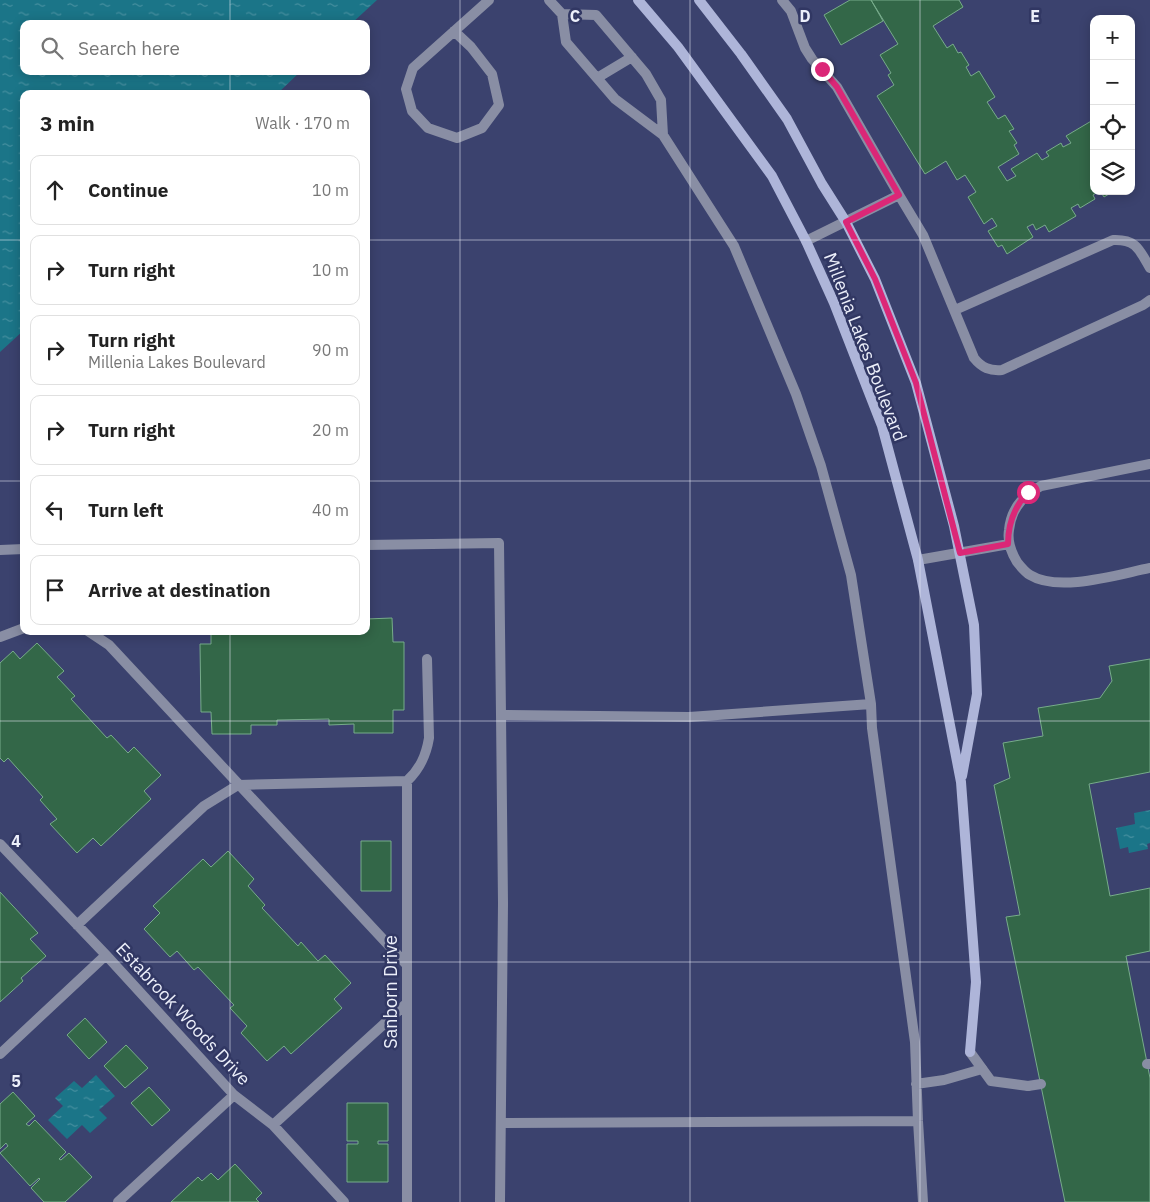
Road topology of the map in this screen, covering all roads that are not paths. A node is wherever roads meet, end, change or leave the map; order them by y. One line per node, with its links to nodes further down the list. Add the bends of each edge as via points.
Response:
1 (489, 0): 7 (street)
2 (549, 0): 6 (street)
3 (638, 0): 13 (street, Millenia Lakes Boulevard, via 678,47 772,176)
4 (699, 0): 12 (street, Millenia Lakes Boulevard, via 787,119)
5 (782, 0): 11 (street, via 791,11 805,48 837,87)
6 (562, 14): 8 (street, via 596,16); 9 (street, via 566,42)
7 (454, 31): 7 (street, via 413,68 406,89 412,110 428,128 457,138 482,128 499,105 492,74)
8 (632, 57): 9 (street); 10 (street, via 661,100)
9 (597, 78): 10 (street, via 615,99)
10 (663, 135): 29 (street, via 734,246 796,394 822,466 851,575)
11 (899, 195): 12 (street); 16 (street, via 923,235)
12 (846, 222): 13 (street); 22 (street, Millenia Lakes Boulevard, via 875,279 916,383)
13 (806, 241): 23 (street, Millenia Lakes Boulevard, via 882,426)
14 (1150, 268): 16 (street, via 1133,243 1113,240)
15 (1150, 300): 16 (street, via 1143,306 994,371 980,365 974,358)
16 (955, 310)
17 (1150, 464): 18 (street, via 1054,482 1028,492 1012,516)
18 (1008, 544): 22 (street); 24 (street, via 1021,567 1042,580 1073,583)
19 (370, 545): 30 (street, via 499,543)
20 (0, 550): 21 (street)
21 (20, 550)
22 (960, 553): 23 (street); 32 (street, Millenia Lakes Boulevard, via 974,625 977,694)
23 (918, 560): 32 (street, Millenia Lakes Boulevard)
24 (1150, 568)
25 (20, 630): 27 (street)
26 (94, 635): 33 (street, via 109,645)
27 (0, 637)
28 (427, 659): 31 (street, via 428,748 420,767)
29 (871, 704): 30 (street, via 689,717); 41 (street, via 915,1042)
30 (501, 715): 45 (street)
31 (406, 781): 33 (street); 37 (street, Sanborn Drive)
32 (961, 782): 40 (street, Millenia Lakes Boulevard, via 976,982 970,1052)
33 (238, 785): 35 (street, via 204,806); 37 (street)
34 (0, 844): 35 (street, Estabrook Woods Drive)
35 (77, 925): 36 (street, Estabrook Woods Drive)
36 (106, 955): 39 (street); 43 (street, Estabrook Woods Drive)
37 (406, 965): 38 (street, Sanborn Drive)
38 (407, 1003): 46 (street); 49 (street, Sanborn Drive)
39 (0, 1054)
40 (982, 1069): 41 (street); 42 (street, via 991,1081 1028,1086)
41 (916, 1084): 44 (street)
42 (1041, 1084)
43 (234, 1095): 46 (street, Estabrook Woods Drive); 47 (street)
44 (918, 1121): 45 (street); 51 (street)
45 (501, 1123): 50 (street)
46 (273, 1126): 48 (street, Estabrook Woods Drive)
47 (118, 1202)
48 (344, 1202)
49 (407, 1202)
50 (500, 1202)
51 (923, 1202)

